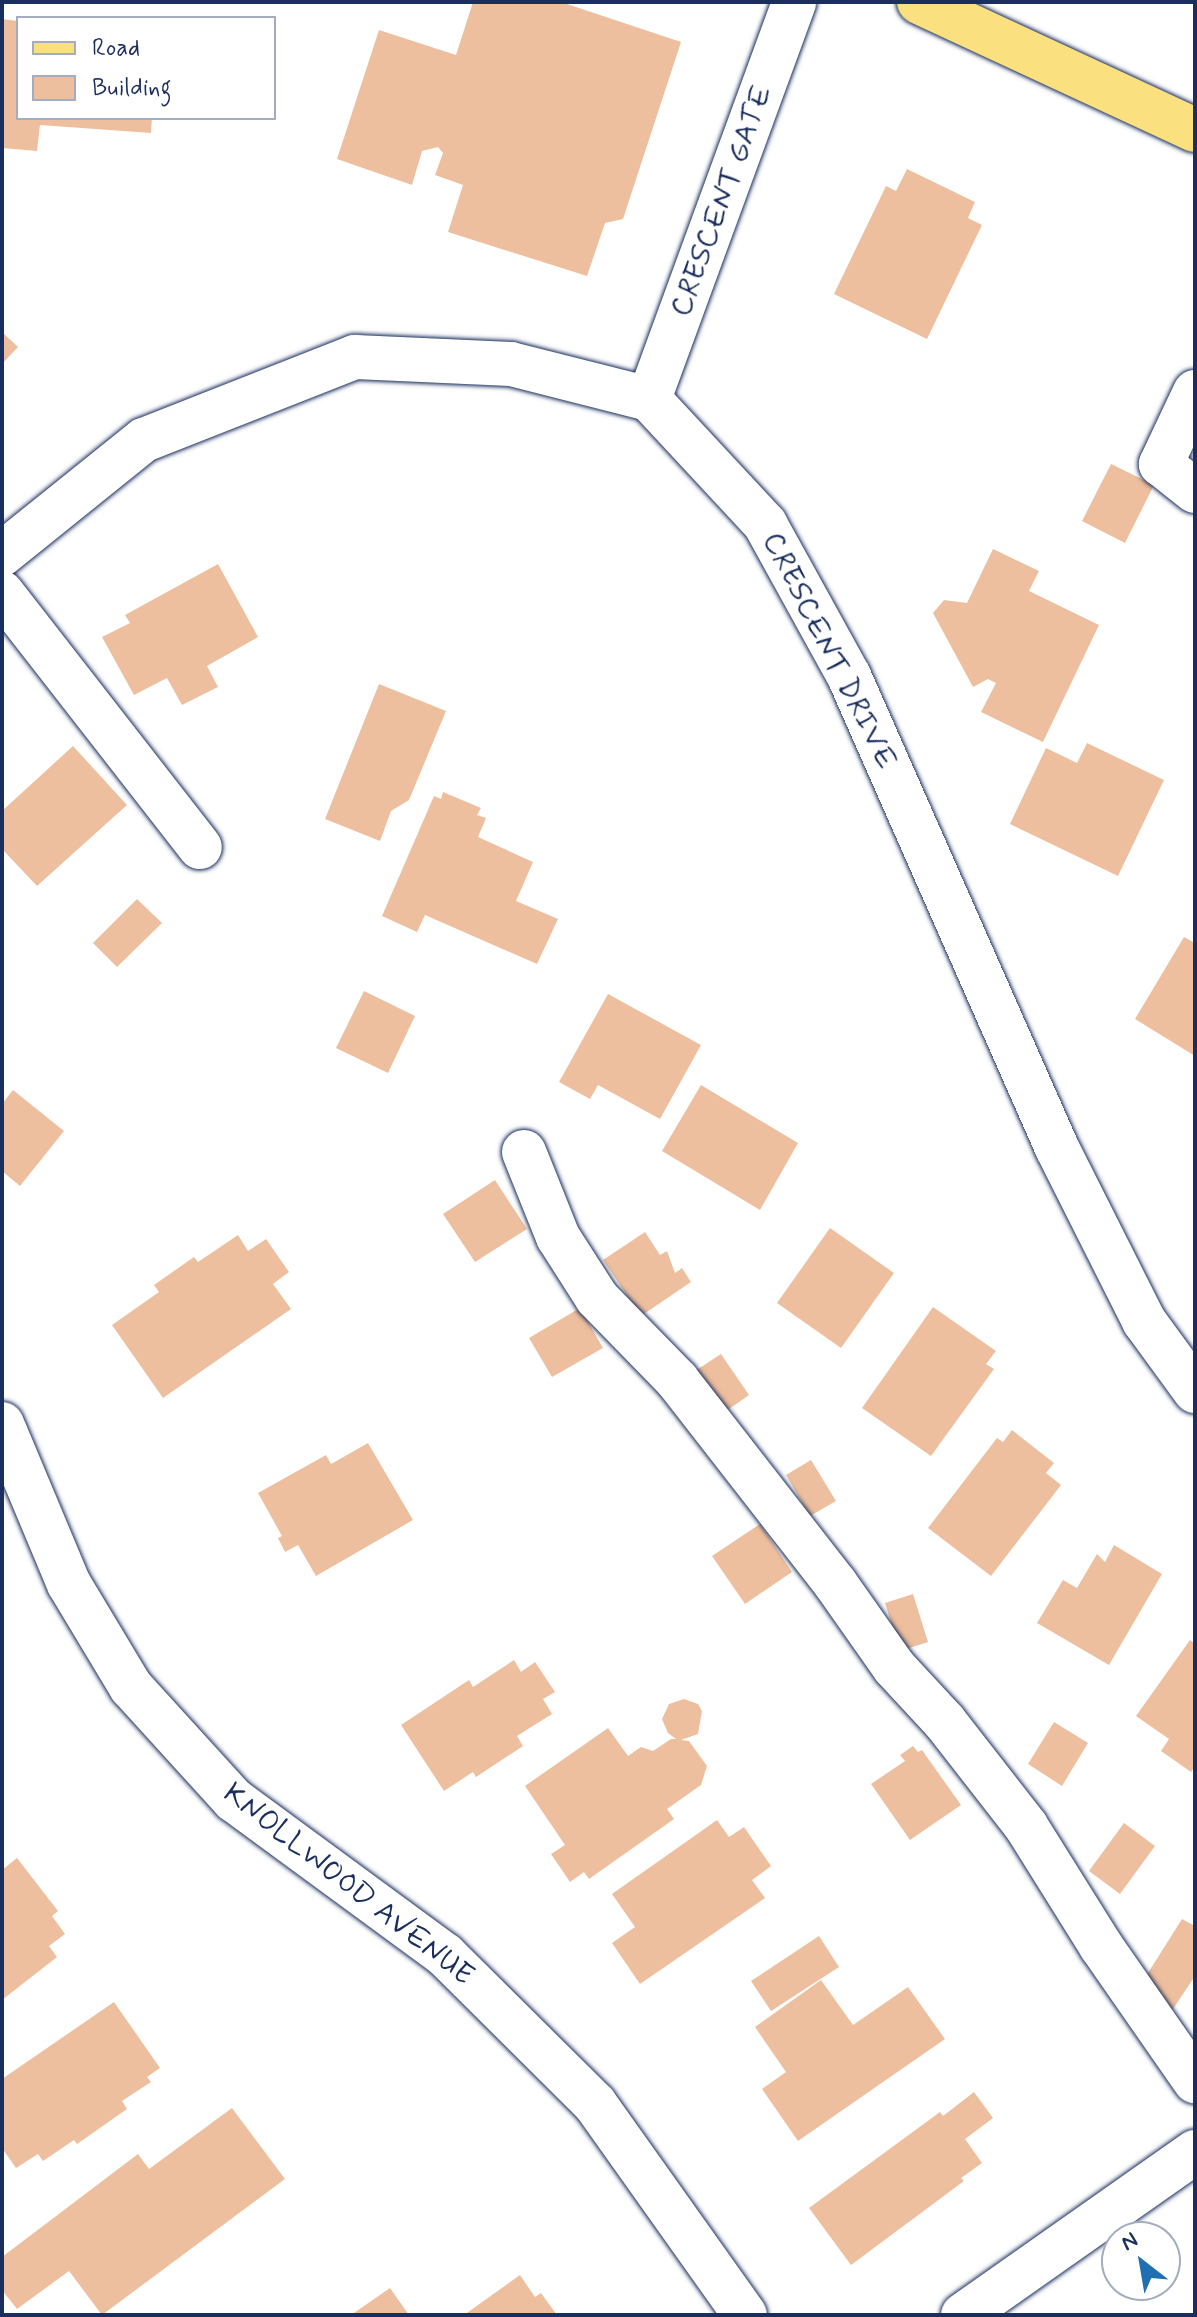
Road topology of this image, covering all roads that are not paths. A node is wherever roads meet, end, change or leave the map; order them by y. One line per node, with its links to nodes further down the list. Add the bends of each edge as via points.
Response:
1 (794, 2): 5 (street, CRESCENT GATE)
2 (919, 2): 3 (main road)
3 (1195, 130)
4 (1195, 392): 6 (street, via 1161,464)
5 (649, 399): 7 (street, via 511,364 355,357 144,440); 11 (street, CRESCENT DRIVE, via 765,524 834,648 1057,1148 1144,1321)
6 (1195, 491)
7 (2, 554)
8 (2, 593): 9 (street)
9 (200, 847)
10 (524, 1152): 13 (street, via 558,1237 597,1298 677,1380 894,1667 945,1722 1026,1826)
11 (1195, 1391)
12 (2, 1424): 15 (street, KNOLLWOOD AVENUE, via 69,1584 131,1687 234,1800 445,1955 595,2104)
13 (1195, 2081)
14 (1195, 2152): 16 (street)
15 (745, 2315)
16 (963, 2315)

